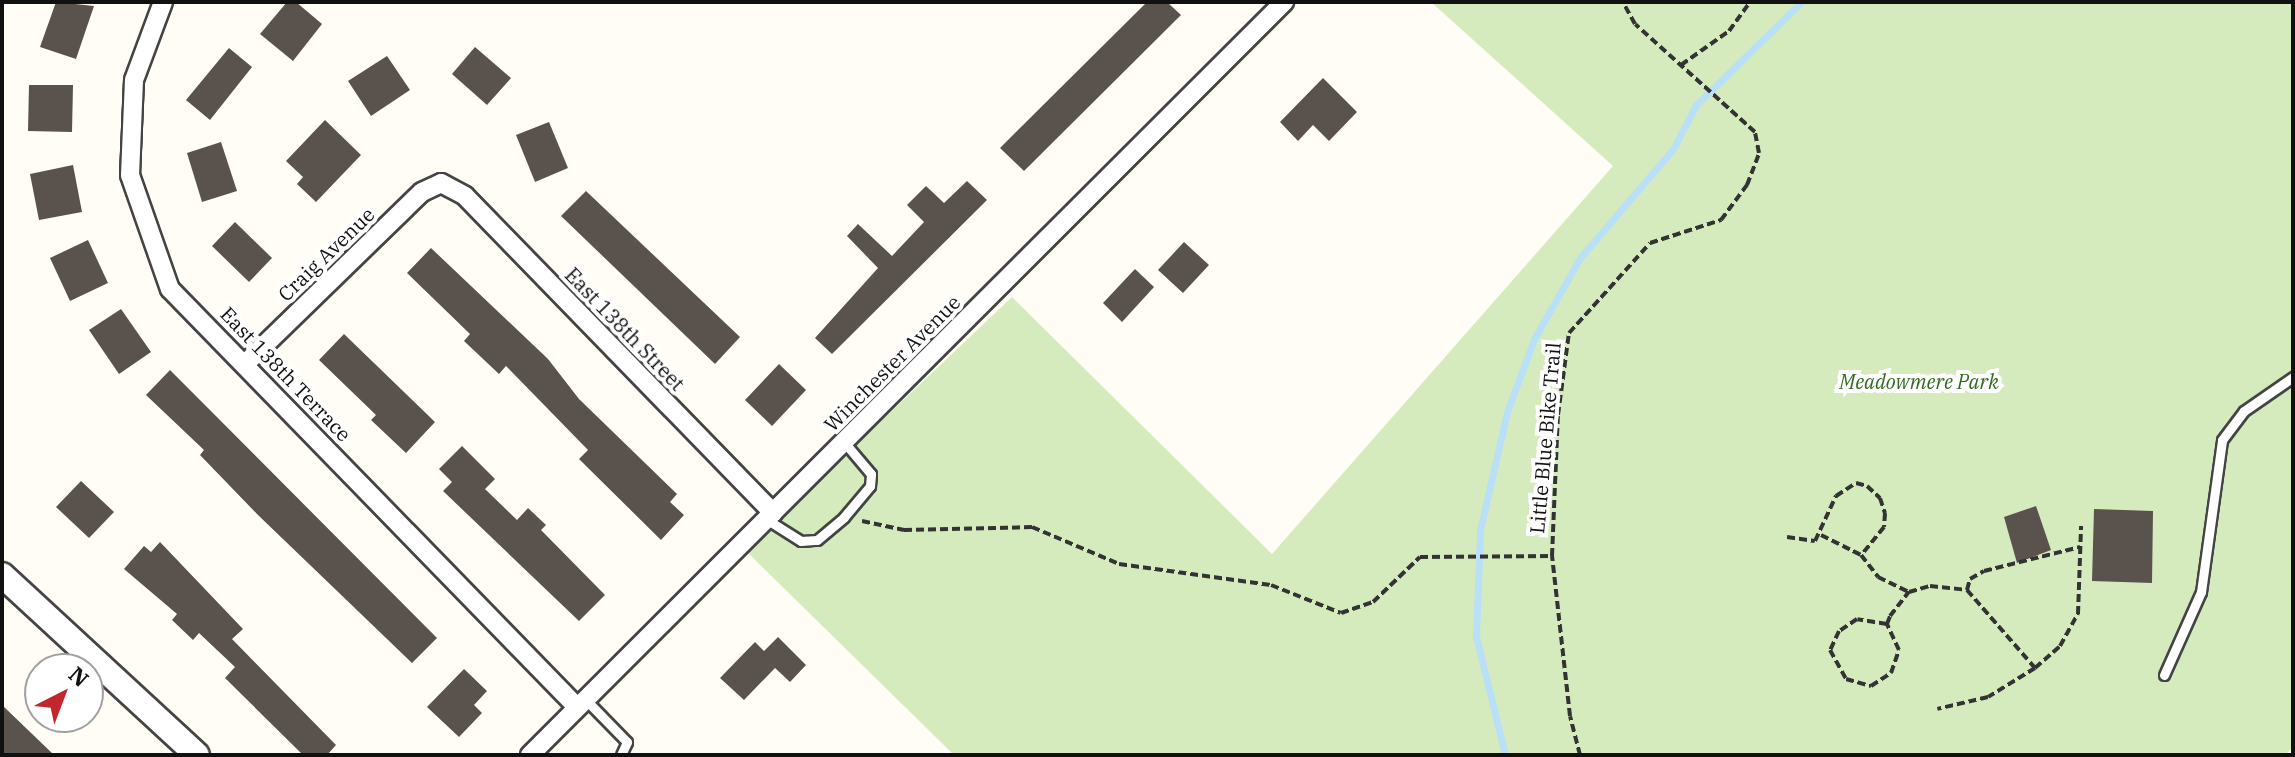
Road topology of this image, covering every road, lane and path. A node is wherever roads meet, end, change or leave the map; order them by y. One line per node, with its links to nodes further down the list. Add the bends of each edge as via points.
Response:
1 (163, 2): 7 (street, East 138th Terrace, via 134,80 130,175 170,289)
2 (1284, 2): 9 (street, Winchester Avenue)
3 (1623, 2): 5 (path, Little Blue Bike Trail, via 1635,24)
4 (1750, 2): 5 (path, via 1729,31)
5 (1681, 65): 17 (path, Little Blue Bike Trail, via 1755,132 1759,153 1747,185 1721,220 1650,243 1569,333 1558,415)
6 (441, 183): 7 (street, Craig Avenue, via 422,192); 10 (street, East 138th Street, via 465,196)
7 (246, 363): 24 (street, East 138th Terrace)
8 (2293, 377): 23 (lane, via 2244,411 2222,440 2212,482 2201,592)
9 (844, 442): 10 (street, Winchester Avenue); 11 (lane, via 871,474 870,486)
10 (769, 516): 11 (lane, via 801,541 817,540); 24 (street, Winchester Avenue)
11 (844, 517): 17 (path, Little Blue Bike Trail, via 904,530 1032,527 1119,564 1271,585 1341,613 1373,602 1420,557)
12 (2081, 526): 15 (path)
13 (1821, 535): 14 (path, via 1815,541); 16 (path); 16 (path, via 1836,496 1856,483 1867,486 1880,498 1884,527)
14 (1787, 537)
15 (2080, 547): 19 (path, via 1984,571 1970,579); 22 (path, via 2078,614 2060,646)
16 (1861, 555): 20 (path, via 1878,577)
17 (1552, 556): 29 (path, Little Blue Bike Trail)
18 (2, 575): 26 (street)
19 (1967, 590): 20 (path, via 1930,586); 22 (path)
20 (1909, 592): 21 (path)
21 (1887, 624): 21 (path, via 1899,650 1891,673 1871,686 1846,679 1830,650 1839,631 1857,619)
22 (2035, 668): 25 (path, via 1988,697)
23 (2164, 675)
24 (581, 703): 27 (street, Winchester Avenue); 28 (lane, via 627,742)
25 (1937, 709)
26 (197, 755)
27 (530, 755)
28 (621, 755)
29 (1580, 755)

